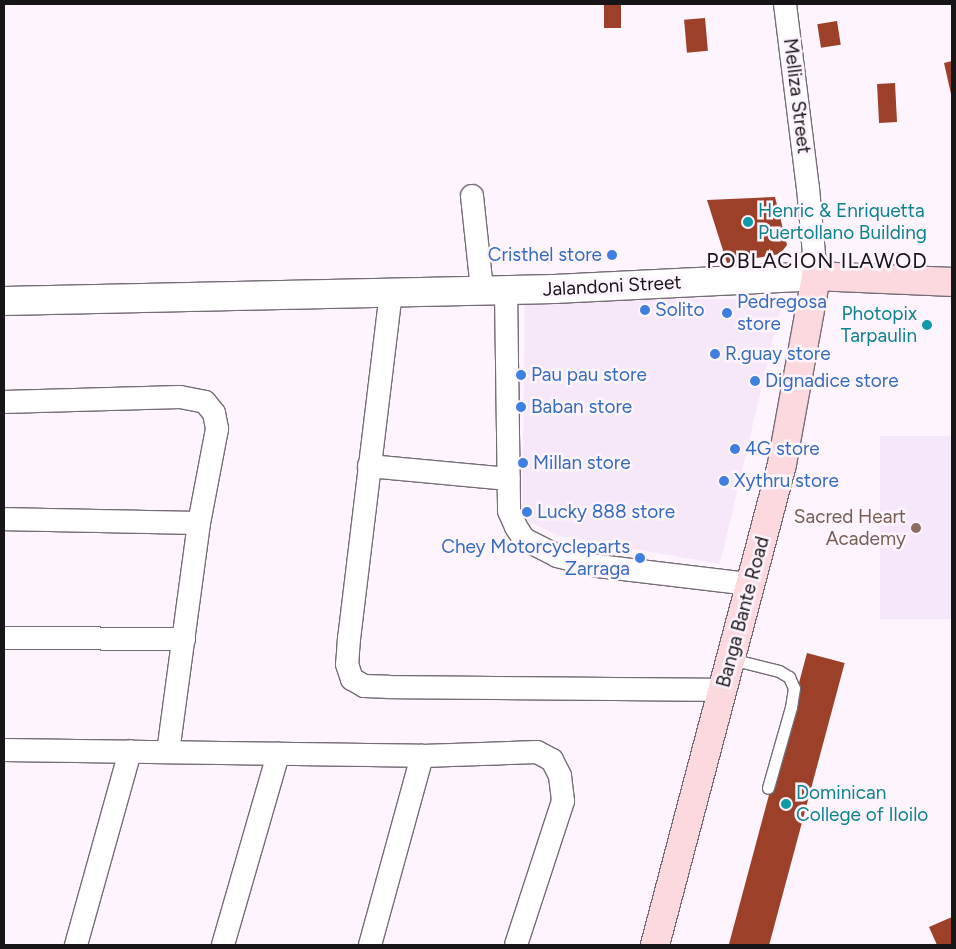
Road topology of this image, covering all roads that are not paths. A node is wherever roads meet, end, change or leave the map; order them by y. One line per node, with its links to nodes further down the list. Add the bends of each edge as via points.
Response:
1 (785, 4): 3 (street, Melliza Street)
2 (472, 196): 5 (street)
3 (816, 276): 4 (main road, Jalandoni Street); 5 (street, Jalandoni Street); 13 (main road, Banga Bante Road, via 782,464)
4 (952, 282)
5 (494, 290): 6 (street, Jalandoni Street); 10 (street)
6 (391, 292): 7 (street, Jalandoni Street); 9 (street)
7 (4, 301)
8 (4, 402): 12 (street, via 180,397 205,402 214,413 217,429)
9 (369, 466): 10 (street); 17 (street, via 349,638 347,664 352,679 364,686 388,687)
10 (508, 479): 13 (street, via 509,511 516,527 524,539 557,556 598,566)
11 (4, 520): 12 (street)
12 (199, 523): 15 (street)
13 (750, 584): 16 (main road, Banga Bante Road)
14 (4, 638): 15 (street)
15 (184, 639): 20 (street)
16 (731, 659): 17 (main road, Banga Bante Road); 23 (lane, via 779,671 789,676 794,688)
17 (722, 690): 28 (main road, Banga Bante Road)
18 (4, 750): 19 (street)
19 (130, 751): 20 (street); 24 (street)
20 (168, 752): 21 (street)
21 (278, 754): 22 (street); 25 (street)
22 (422, 756): 26 (street); 27 (street, via 537,752 552,760 560,776 563,801)
23 (768, 788)
24 (76, 945)
25 (223, 945)
26 (370, 945)
27 (516, 945)
28 (655, 945)

